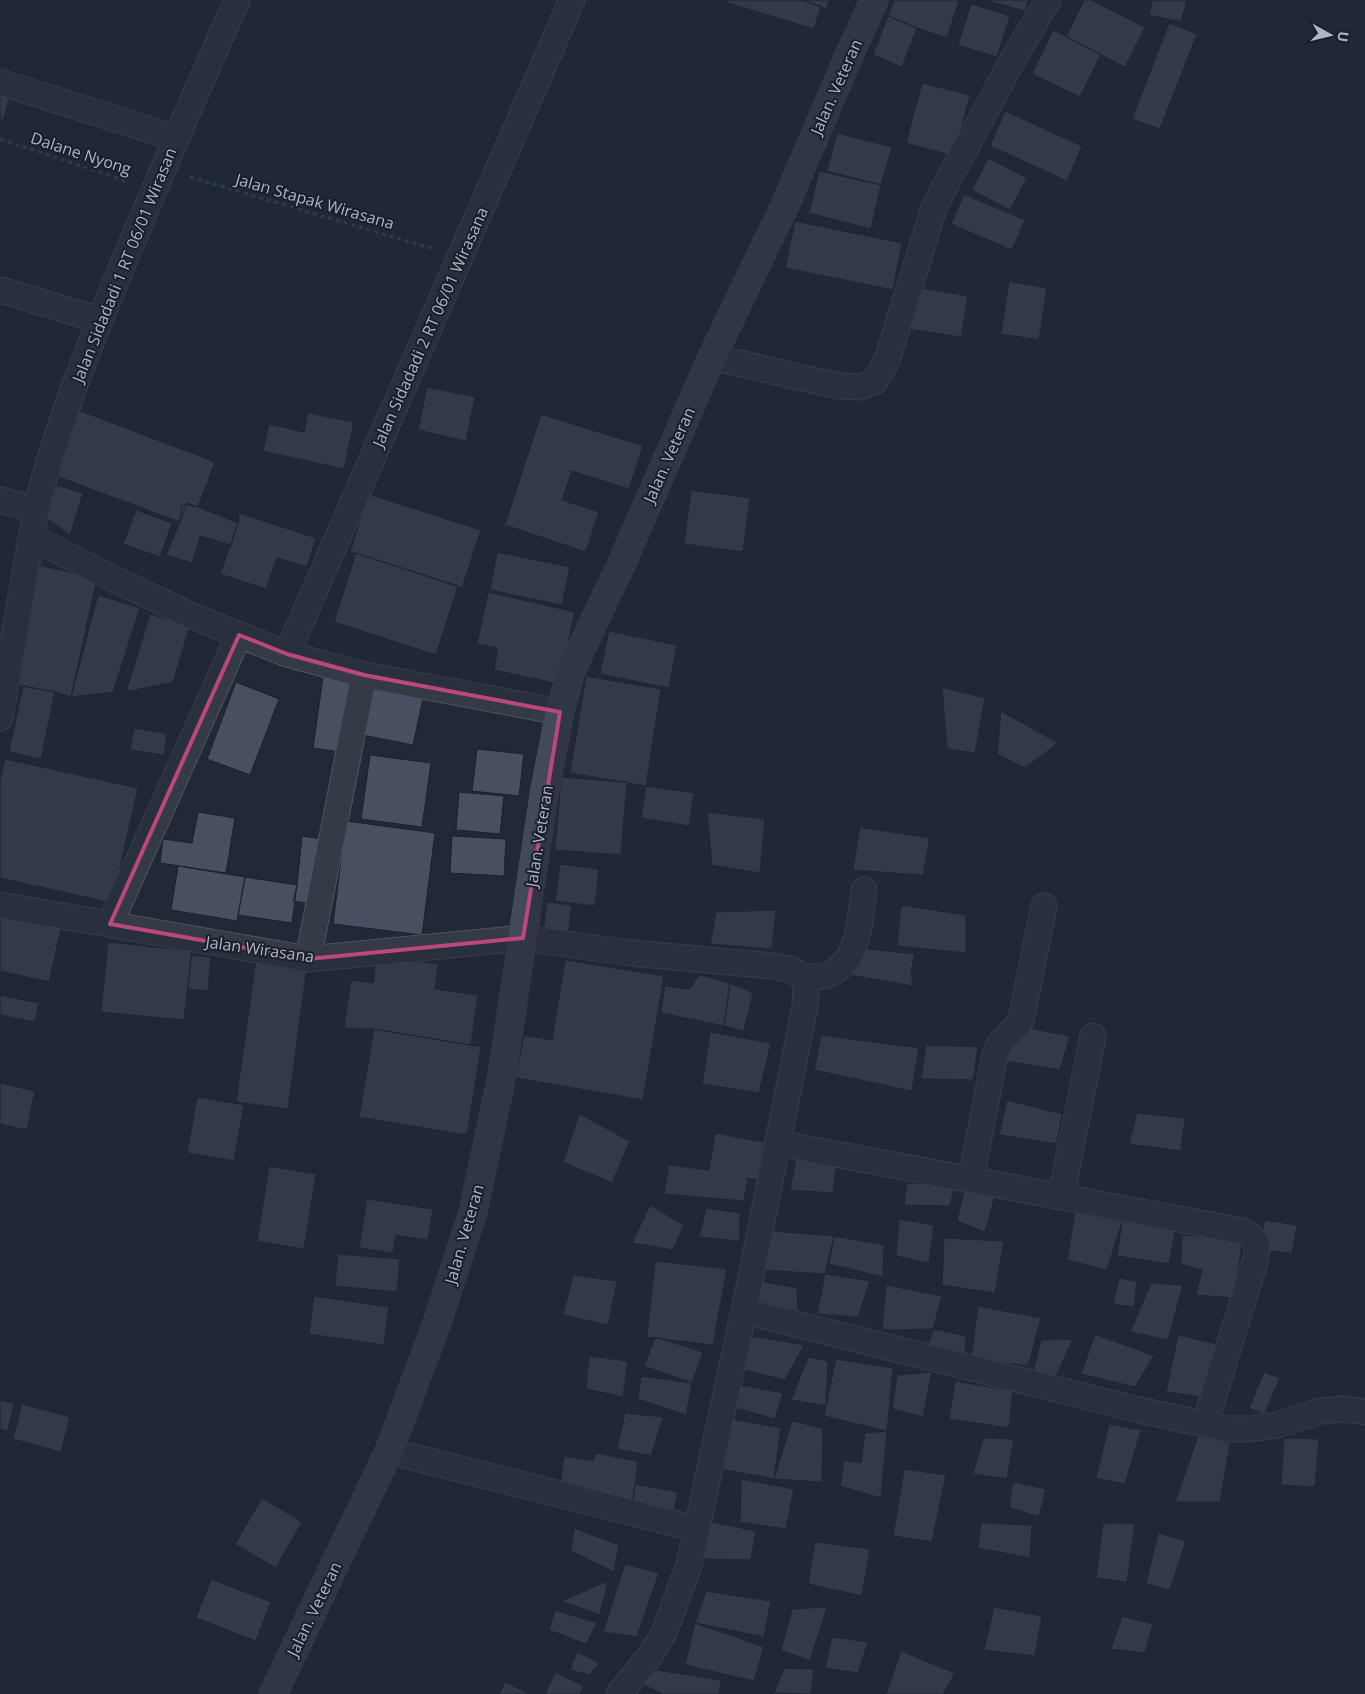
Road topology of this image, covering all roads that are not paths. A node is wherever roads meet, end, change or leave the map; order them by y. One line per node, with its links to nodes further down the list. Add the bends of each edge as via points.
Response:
1 (237, 0): 6 (street, Jalan Sidadadi 1 RT 06/01 Wirasan)
2 (572, 0): 15 (street, Jalan Sidadadi 2 RT 06/01 Wirasana)
3 (874, 0): 9 (street, Jalan. Veteran, via 786,203)
4 (1048, 0): 9 (street, via 1006,71 935,205 887,360 874,382 838,386)
5 (0, 82): 6 (street)
6 (175, 138): 8 (street, Jalan Sidadadi 1 RT 06/01 Wirasan)
7 (0, 290): 8 (street)
8 (100, 320): 11 (street, Jalan Sidadadi 1 RT 06/01 Wirasan, via 62,422)
9 (712, 357): 17 (street, Jalan. Veteran, via 580,649)
10 (0, 500): 11 (street)
11 (36, 510): 12 (street, Jalan Sidadadi 1 RT 06/01 Wirasan)
12 (31, 537): 13 (street, via 118,582); 14 (street, Jalan Sidadadi 1 RT 06/01 Wirasan)
13 (239, 635): 15 (street); 22 (street)
14 (6, 643): 18 (street, Jalan Sidadadi 1 RT 06/01 Wirasan)
15 (287, 654): 16 (street)
16 (364, 675): 17 (street); 24 (street)
17 (560, 712): 23 (street, Jalan. Veteran)
18 (0, 718)
19 (864, 890): 25 (street, via 853,952 840,968 824,976)
20 (0, 905): 22 (street, Jalan Wirasana)
21 (1044, 906): 28 (street, via 1021,1020 1000,1043 992,1063)
22 (110, 924): 24 (street, Jalan Wirasana)
23 (523, 938): 24 (street, Jalan Wirasana); 25 (street, Jalan Wirasana, via 631,953 773,966 792,970); 33 (street, Jalan. Veteran, via 502,1075 473,1212 441,1312)
24 (308, 959)
25 (804, 978): 27 (street, via 805,1006)
26 (1093, 1036): 29 (street)
27 (777, 1143): 28 (street); 30 (street)
28 (971, 1180): 29 (street)
29 (1061, 1197): 32 (street, via 1242,1231 1255,1239 1258,1248 1256,1258)
30 (744, 1311): 32 (street); 34 (street)
31 (1365, 1412): 32 (street, via 1344,1409 1321,1411 1277,1425 1249,1429)
32 (1205, 1424)
33 (389, 1451): 34 (street); 35 (street, Jalan. Veteran)
34 (696, 1529): 36 (street, via 689,1564 664,1633)
35 (272, 1694)
36 (619, 1694)

